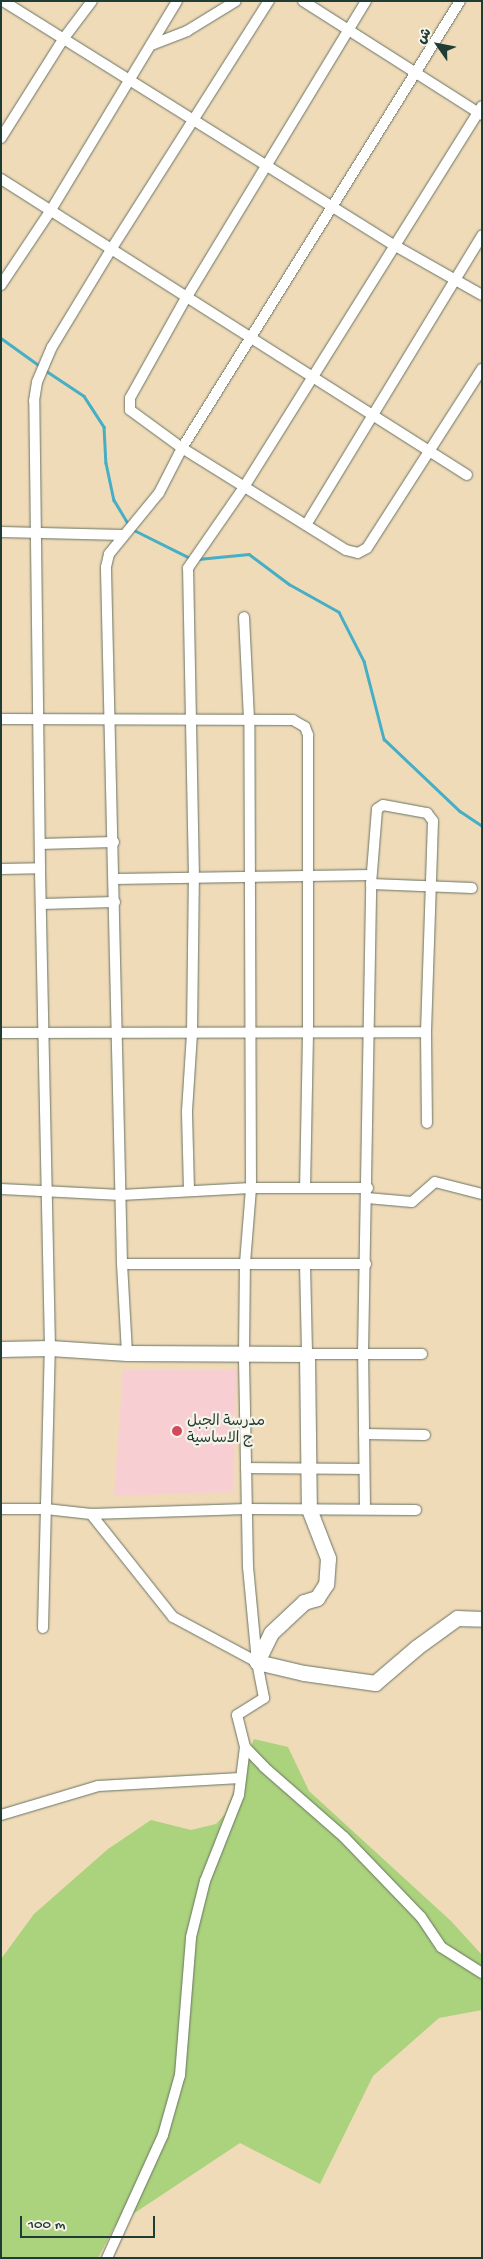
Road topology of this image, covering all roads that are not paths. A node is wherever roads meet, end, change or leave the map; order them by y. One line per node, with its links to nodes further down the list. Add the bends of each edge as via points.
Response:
1 (3, 1): 10 (street)
2 (92, 1): 10 (street)
3 (177, 1): 11 (street)
4 (236, 1): 11 (street, via 187,31)
5 (303, 1): 9 (street)
6 (366, 1): 9 (street)
7 (460, 1): 12 (street)
8 (266, 2): 15 (street)
9 (348, 30): 12 (street); 17 (street)
10 (64, 38): 13 (street); 16 (street)
11 (151, 45): 13 (street)
12 (414, 71): 14 (street); 19 (street)
13 (131, 78): 15 (street); 20 (street)
14 (480, 111): 22 (street)
15 (194, 118): 17 (street); 23 (street)
16 (1, 138)
17 (267, 163): 19 (street); 27 (street)
18 (1, 180): 20 (street)
19 (332, 206): 22 (street); 28 (street)
20 (51, 210): 23 (street); 25 (street)
21 (482, 235): 24 (street)
22 (394, 244): 24 (street); 30 (street)
23 (112, 248): 27 (street); 38 (street, via 52,347 37,382)
24 (455, 281): 26 (street); 31 (street)
25 (1, 286)
26 (482, 295)
27 (187, 296): 28 (street); 32 (street, via 130,398 130,410 135,416)
28 (249, 339): 30 (street); 32 (street)
29 (482, 369): 33 (street)
30 (311, 377): 31 (street); 35 (street)
31 (372, 415): 33 (street); 36 (street)
32 (182, 448): 35 (street); 39 (street, via 159,493)
33 (430, 450): 34 (street); 36 (street, via 367,548 358,553 346,550)
34 (467, 475)
35 (244, 487): 36 (street); 44 (street, via 188,568)
36 (306, 525)
37 (1, 532): 38 (street)
38 (36, 532): 39 (street); 43 (street)
39 (122, 535): 42 (street, via 109,554 106,567)
40 (244, 617): 45 (street)
41 (1, 718): 43 (street)
42 (112, 718): 43 (street); 44 (street); 46 (street)
43 (38, 719): 47 (street)
44 (189, 719): 45 (street); 51 (street)
45 (249, 719): 50 (street, via 293,720 305,728 308,735); 52 (street)
46 (114, 842): 47 (street); 53 (street)
47 (40, 844): 48 (street)
48 (40, 868): 49 (street); 58 (street)
49 (1, 869)
50 (308, 876): 52 (street); 54 (street); 66 (street)
51 (194, 878): 52 (street); 53 (street); 63 (street)
52 (250, 878): 65 (street)
53 (114, 879): 57 (street)
54 (371, 879): 55 (street); 55 (street, via 377,809 383,804 432,816); 64 (street)
55 (429, 886): 56 (street); 61 (street)
56 (472, 888)
57 (115, 902): 58 (street); 60 (street)
58 (41, 904): 62 (street)
59 (1, 1032): 62 (street)
60 (117, 1032): 62 (street); 63 (street); 75 (street)
61 (426, 1032): 64 (street); 67 (street)
62 (44, 1033): 72 (street)
63 (192, 1033): 65 (street); 71 (street, via 187,1111)
64 (369, 1033): 66 (street); 73 (street)
65 (249, 1034): 66 (street); 69 (street)
66 (308, 1034): 68 (street)
67 (427, 1123)
68 (305, 1187): 69 (street); 73 (street)
69 (251, 1188): 71 (street); 76 (street)
70 (1, 1189): 72 (street)
71 (189, 1190): 75 (street)
72 (49, 1192): 75 (street); 80 (street)
73 (368, 1193): 74 (street, via 412,1202 435,1182); 79 (street)
74 (482, 1194)
75 (121, 1195): 77 (street)
76 (245, 1263): 77 (street); 78 (street); 83 (street)
77 (122, 1264): 82 (street)
78 (305, 1264): 79 (street); 84 (street)
79 (366, 1264): 85 (street)
80 (50, 1348): 81 (main road); 82 (main road); 93 (street)
81 (1, 1349)
82 (127, 1353): 83 (main road)
83 (244, 1354): 84 (main road); 90 (street)
84 (306, 1354): 85 (street); 89 (main road)
85 (363, 1354): 86 (street); 87 (street)
86 (422, 1354)
87 (364, 1434): 88 (street); 91 (street)
88 (425, 1435)
89 (308, 1467): 90 (street); 91 (street); 95 (main road)
90 (246, 1468): 94 (street)
91 (364, 1468): 96 (street)
92 (1, 1509): 93 (street)
93 (46, 1509): 98 (street); 100 (street)
94 (247, 1509): 95 (street); 98 (street); 101 (street, via 248,1567)
95 (309, 1509): 96 (street); 101 (main road, via 328,1558 326,1584 317,1598 304,1602 271,1633)
96 (365, 1510): 97 (street)
97 (416, 1510)
98 (90, 1514): 101 (street, via 173,1617)
99 (482, 1619): 101 (main road, via 457,1618 417,1646 375,1683 304,1673)
100 (43, 1628)
101 (257, 1662): 102 (street, via 264,1698 237,1715)
102 (246, 1746): 103 (street); 105 (street, via 264,1767 344,1837 421,1917 441,1947)
103 (241, 1778): 104 (street, via 98,1786); 106 (street, via 205,1880 191,1937 180,2075 163,2136)
104 (1, 1815)
105 (482, 1973)
106 (107, 2258)

